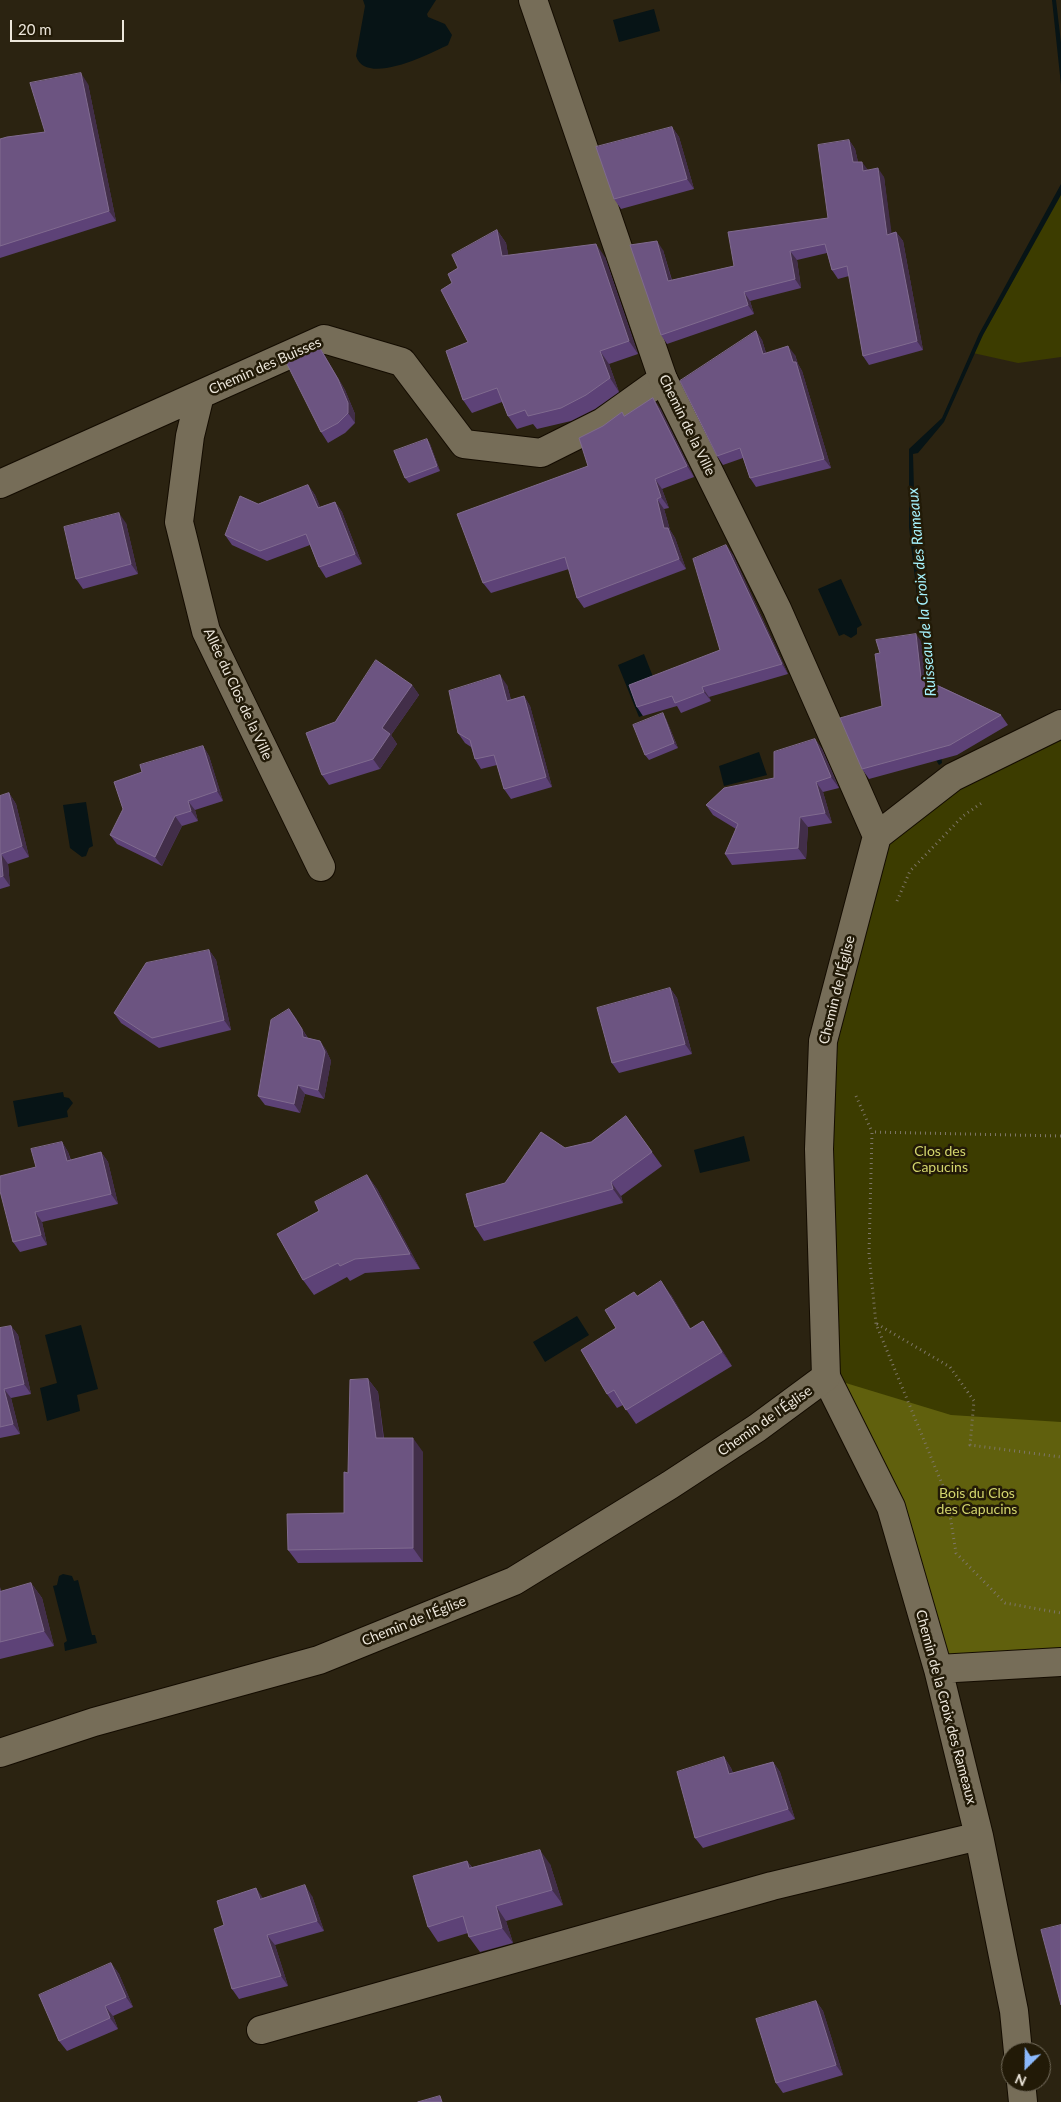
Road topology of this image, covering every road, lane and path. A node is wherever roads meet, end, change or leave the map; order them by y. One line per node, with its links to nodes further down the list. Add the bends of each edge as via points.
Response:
1 (533, 0): 2 (street, Chemin de la Ville)
2 (663, 378): 3 (street, Chemin des Buisses, via 604,422 541,453 464,444 402,362 324,339); 7 (street, Chemin de la Ville, via 777,609)
3 (200, 395): 4 (street, Chemin des Buisses); 8 (street, Allée du Clos de la Ville, via 190,436 179,522 206,631)
4 (0, 484)
5 (1061, 724): 7 (street, via 953,777)
6 (986, 801): 9 (path, via 963,816 910,871)
7 (877, 836): 14 (street, Chemin de l'Église, via 823,1041 819,1149)
8 (321, 867)
9 (894, 908)
10 (853, 1088): 11 (path)
11 (872, 1132): 12 (path); 13 (path, via 870,1254)
12 (1061, 1136)
13 (876, 1324): 15 (path, via 950,1367 974,1402 970,1445); 16 (path, via 947,1496 956,1553 1005,1603)
14 (826, 1377): 18 (street, Chemin de la Croix des Rameaux, via 891,1507); 19 (street, Chemin de l'Église, via 757,1428 670,1485 514,1581 319,1660 94,1722)
15 (1061, 1457)
16 (1061, 1613)
17 (1061, 1662): 18 (street)
18 (938, 1669): 20 (street, Chemin de la Croix des Rameaux)
19 (0, 1753)
20 (979, 1836): 21 (street, via 772,1886); 22 (street, Chemin de la Croix des Rameaux, via 1014,2011)
21 (261, 2030)
22 (1017, 2042)

